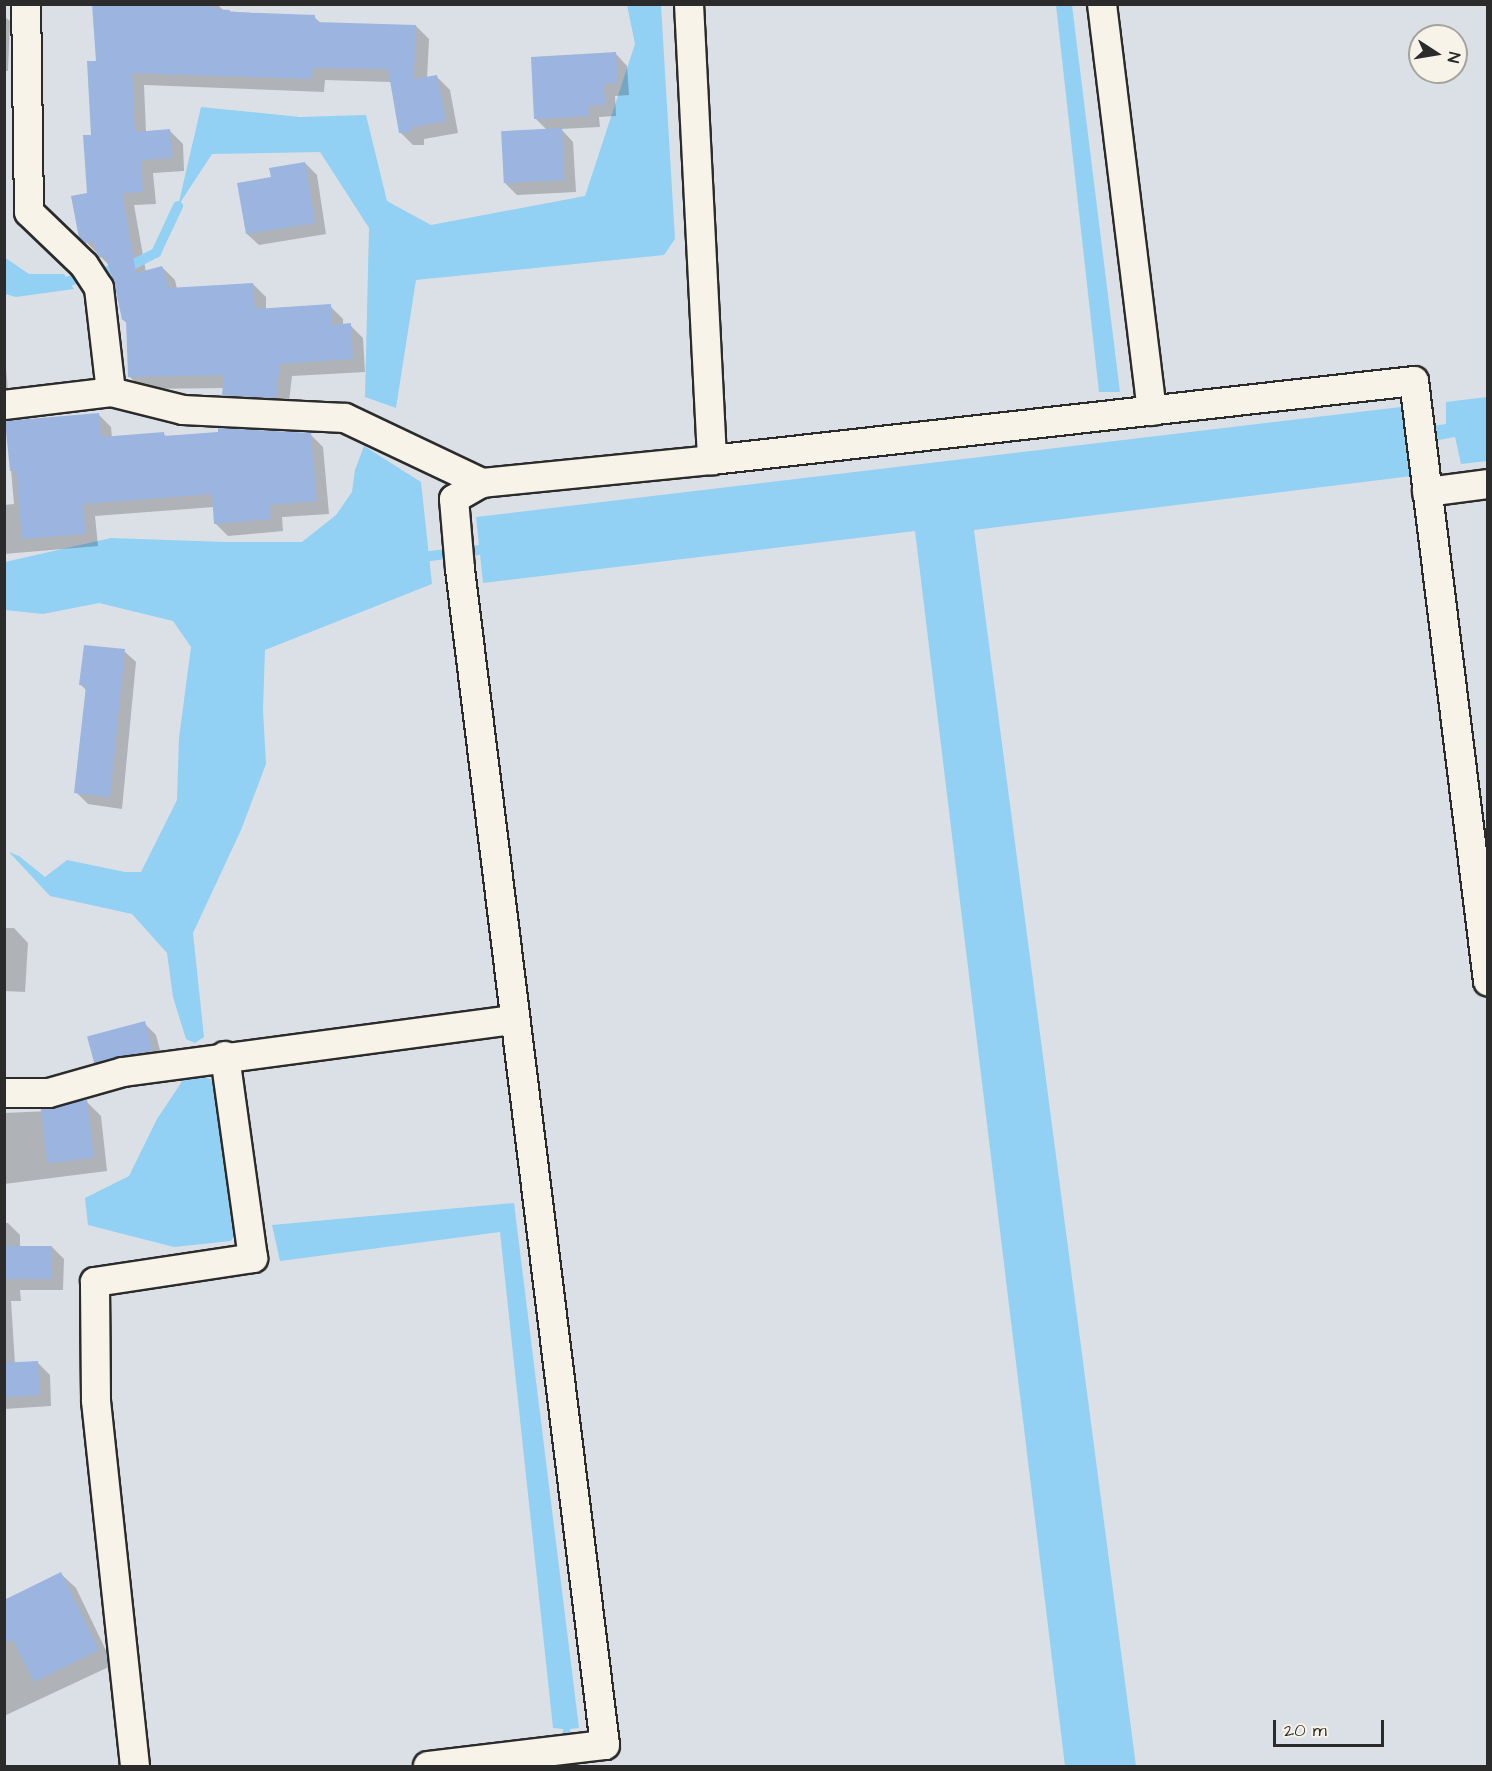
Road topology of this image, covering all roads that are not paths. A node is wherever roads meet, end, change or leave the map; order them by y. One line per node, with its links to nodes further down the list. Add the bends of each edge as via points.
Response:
1 (26, 4): 4 (street, via 29,212 92,277)
2 (689, 4): 7 (street)
3 (1102, 4): 6 (street)
4 (111, 392): 5 (street); 8 (street, via 183,410 345,418)
5 (4, 405)
6 (1152, 411): 7 (street); 10 (street, via 1414,381)
7 (712, 460): 8 (street)
8 (482, 483): 12 (street, via 454,499)
9 (1488, 484): 10 (street)
10 (1427, 492): 11 (street)
11 (1488, 981)
12 (515, 1020): 13 (street); 15 (street)
13 (219, 1057): 14 (street, via 123,1072 49,1093); 16 (street, via 253,1258 95,1282 96,1400)
14 (4, 1093)
15 (602, 1753): 17 (street, via 534,1753)
16 (135, 1767)
17 (428, 1767)

